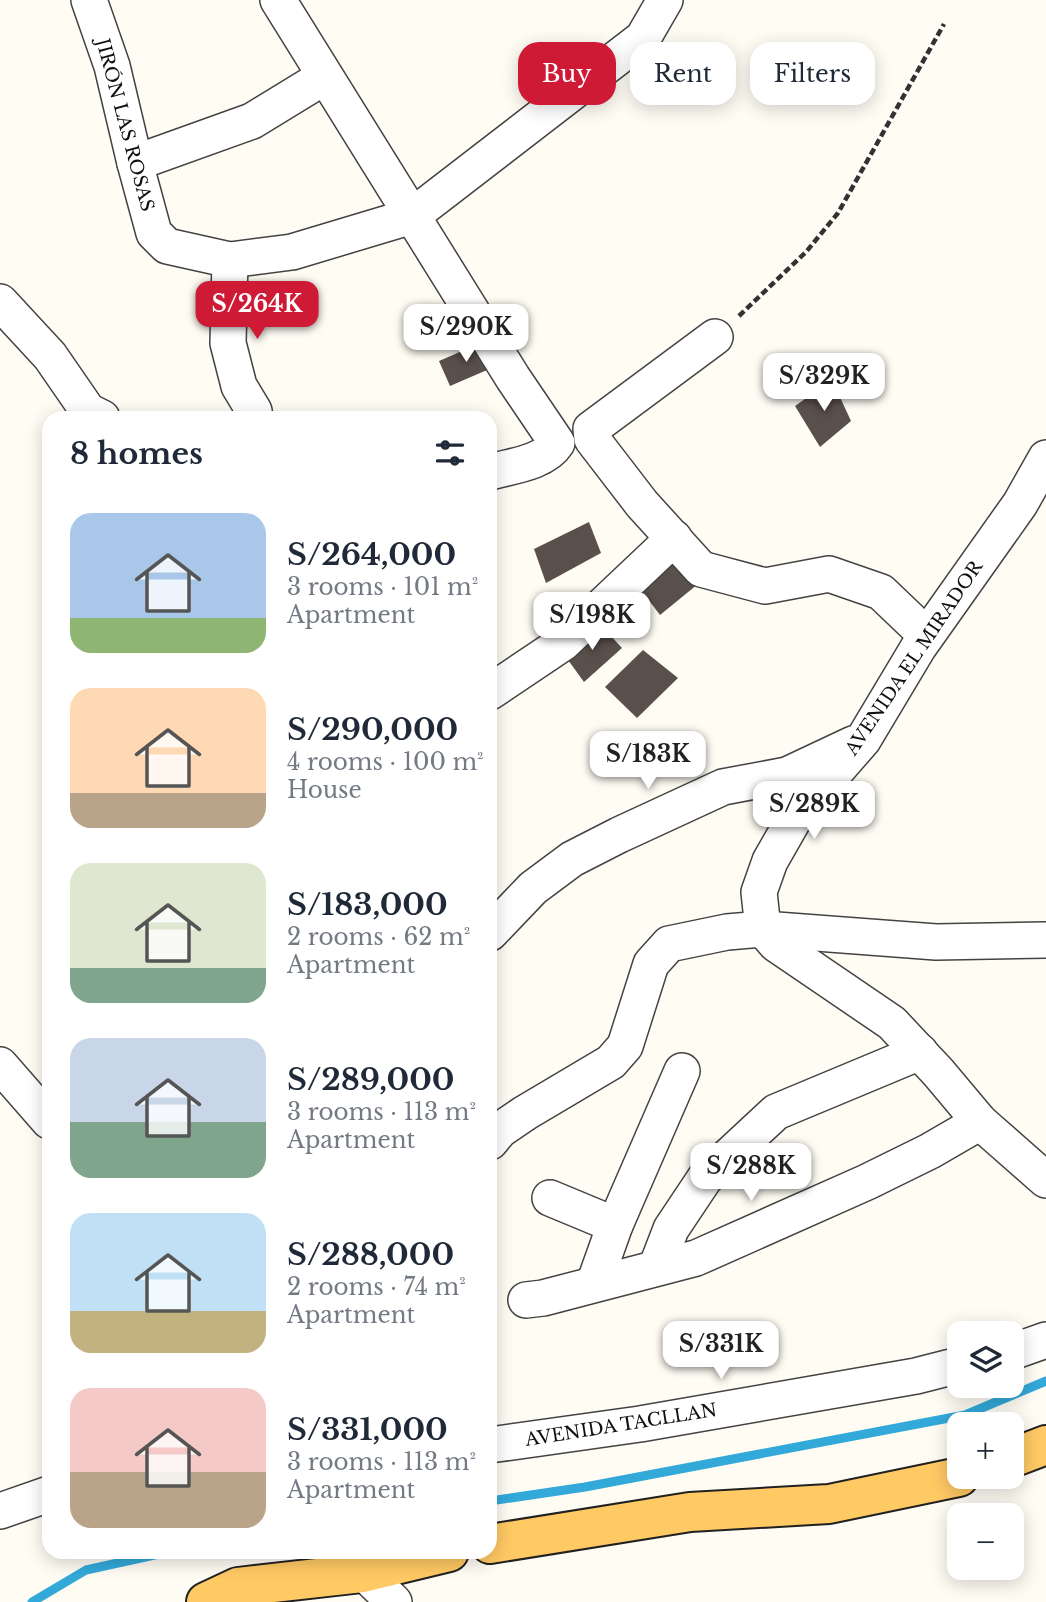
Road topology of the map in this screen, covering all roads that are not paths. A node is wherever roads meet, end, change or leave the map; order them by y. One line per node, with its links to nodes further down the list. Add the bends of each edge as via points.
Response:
1 (89, 0): 5 (street, JIRÓN LAS ROSAS, via 112,66)
2 (278, 0): 4 (street)
3 (665, 0): 6 (street, JIRÓN LAS ROSAS, via 643,38)
4 (324, 77): 5 (street, via 252,121); 6 (street)
5 (135, 163): 7 (street, JIRÓN LAS ROSAS, via 154,233 167,246)
6 (412, 216): 7 (street, JIRÓN LAS ROSAS, via 292,252); 13 (street, via 556,443 551,452)
7 (230, 260): 11 (street, via 228,343 239,386)
8 (0, 302): 10 (street, via 50,356)
9 (715, 337): 14 (street, via 590,429 592,439 642,504)
10 (89, 411)
11 (254, 411)
12 (1046, 458): 15 (street, AVENIDA EL MIRADOR, via 1020,504)
13 (497, 470)
14 (674, 538): 15 (street, via 701,569 765,586 828,574 881,592); 16 (street, via 563,643)
15 (926, 635): 17 (street, AVENIDA EL MIRADOR)
16 (497, 687)
17 (863, 740): 18 (street, via 787,775 723,787 619,835 572,859 533,888); 19 (street, AVENIDA EL MIRADOR, via 794,820 769,861 759,892)
18 (497, 926)
19 (763, 929): 20 (street, via 936,942); 21 (street, via 794,958 892,1023); 26 (street, via 669,944 651,964 632,1029 611,1062)
20 (1046, 940)
21 (920, 1052): 25 (street); 30 (street, via 776,1112 705,1178 671,1229)
22 (0, 1065): 24 (street)
23 (682, 1071): 29 (street)
24 (42, 1113)
25 (980, 1122): 27 (street); 30 (street, via 854,1187 696,1258)
26 (497, 1134)
27 (1046, 1180)
28 (550, 1198): 29 (street)
29 (615, 1225): 31 (street)
30 (656, 1268): 31 (street)
31 (594, 1284): 32 (street)
32 (526, 1300)
33 (1046, 1340): 34 (street)
34 (1024, 1348)
35 (947, 1368): 36 (street, AVENIDA TACLLAN, via 640,1424)
36 (497, 1444)
37 (1046, 1445): 38 (main road)
38 (1024, 1453)
39 (947, 1479): 42 (main road, via 829,1504 690,1512)
40 (42, 1496): 41 (street)
41 (0, 1511)
42 (497, 1543)
43 (382, 1559): 44 (main road)
44 (353, 1562): 45 (main road, via 238,1587); 46 (street)
45 (206, 1602)
46 (394, 1602)

